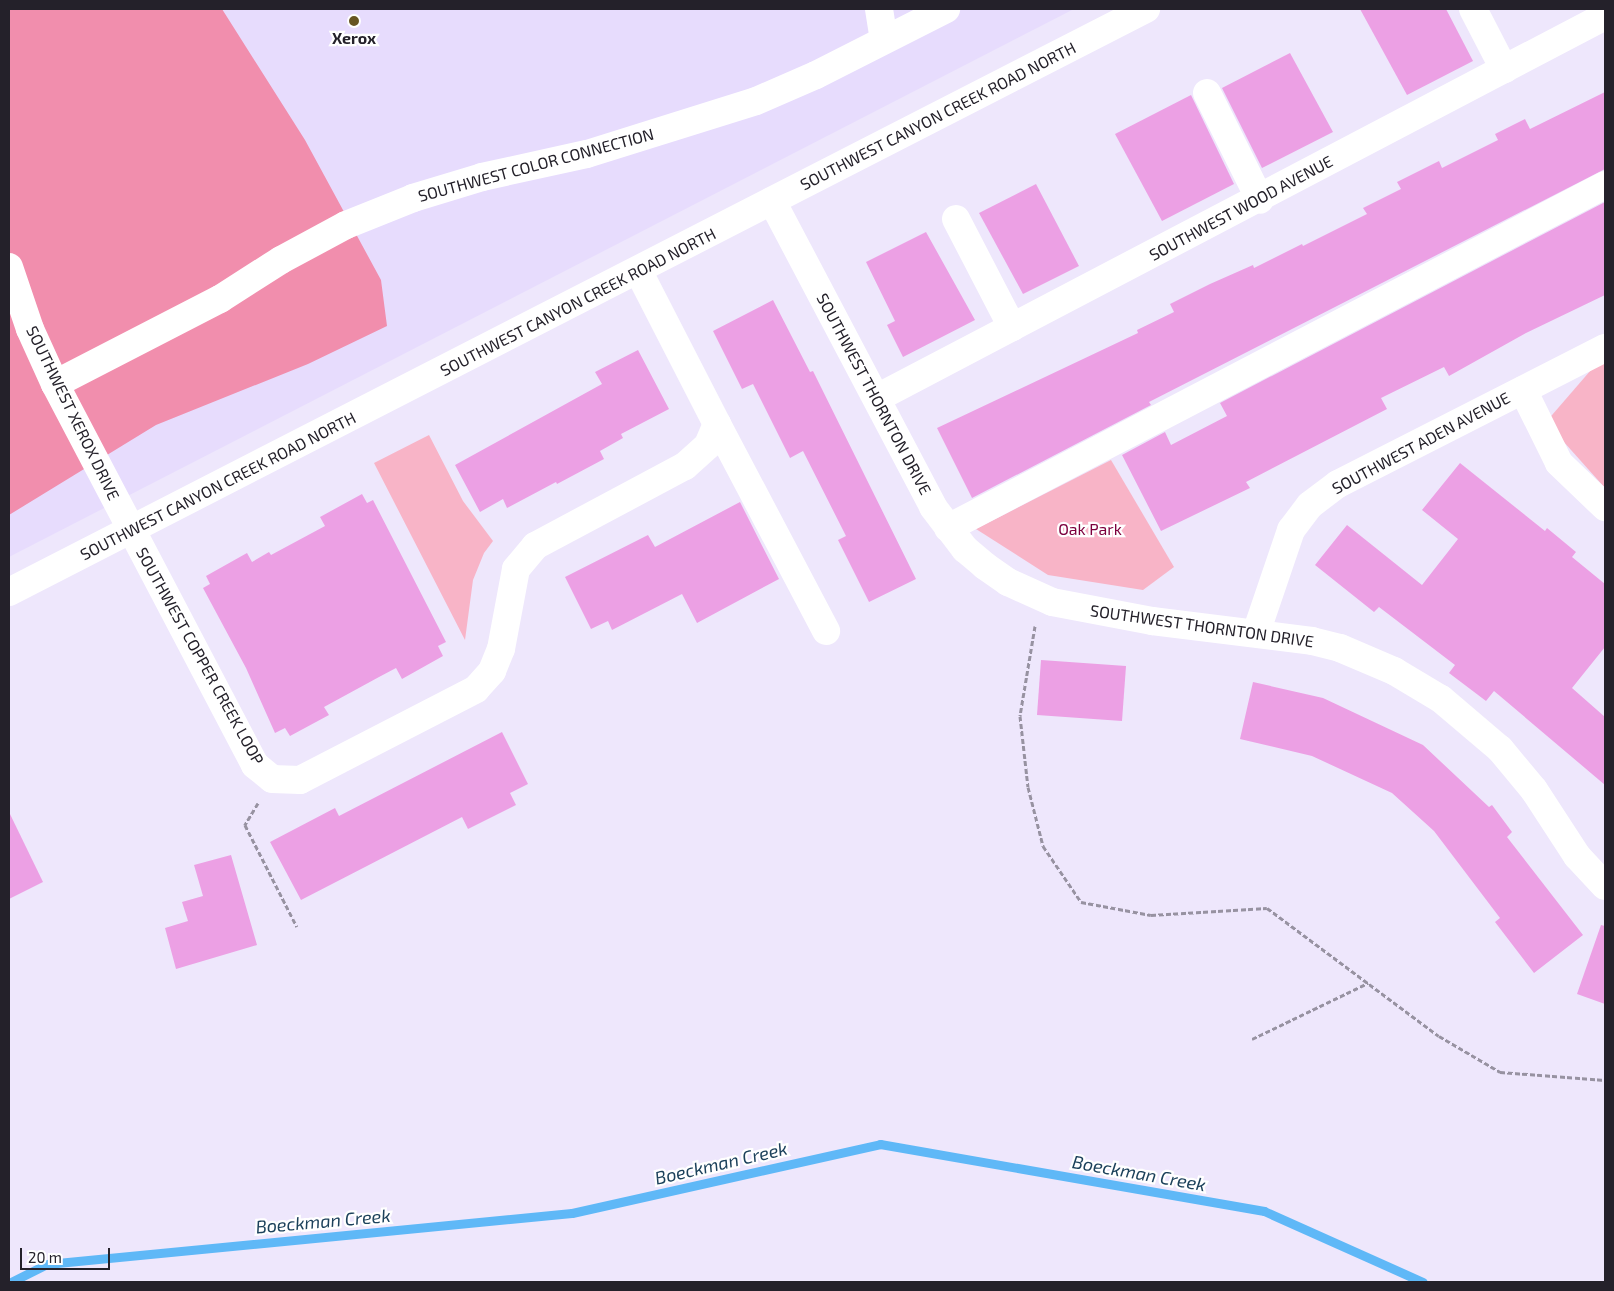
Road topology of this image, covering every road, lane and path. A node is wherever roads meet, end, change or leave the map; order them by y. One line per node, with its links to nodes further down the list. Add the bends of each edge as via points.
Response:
1 (879, 9): 6 (street)
2 (946, 9): 6 (street, SOUTHWEST COLOR CONNECTION)
3 (1146, 9): 11 (street, SOUTHWEST CANYON CREEK ROAD NORTH)
4 (1473, 9): 7 (street)
5 (1605, 16): 7 (street, SOUTHWEST WOOD AVENUE)
6 (884, 40): 17 (street, SOUTHWEST COLOR CONNECTION, via 756,102 587,154 482,177 413,198 346,225 281,260 220,299)
7 (1504, 69): 10 (street, SOUTHWEST WOOD AVENUE)
8 (1207, 93): 10 (street)
9 (1605, 185): 22 (street)
10 (1260, 200): 15 (street, SOUTHWEST WOOD AVENUE)
11 (772, 201): 14 (street, SOUTHWEST CANYON CREEK ROAD NORTH); 19 (street, SOUTHWEST THORNTON DRIVE)
12 (956, 219): 15 (street)
13 (9, 267): 17 (street, SOUTHWEST XEROX DRIVE, via 30,329)
14 (638, 272): 20 (street); 23 (street, SOUTHWEST CANYON CREEK ROAD NORTH)
15 (1012, 327): 19 (street, SOUTHWEST WOOD AVENUE)
16 (1605, 348): 18 (street, SOUTHWEST ADEN AVENUE)
17 (55, 384): 23 (street, SOUTHWEST XEROX DRIVE)
18 (1523, 390): 21 (street, via 1559,463); 27 (street, SOUTHWEST ADEN AVENUE, via 1338,484 1310,505 1288,538)
19 (877, 398): 22 (street, SOUTHWEST THORNTON DRIVE, via 908,462)
20 (716, 424): 26 (street); 28 (street, SOUTHWEST COPPER CREEK LOOP, via 708,446 685,466 536,546 516,569 501,649 492,671 476,689 300,780)
21 (1605, 507)
22 (948, 528): 27 (street, SOUTHWEST THORNTON DRIVE, via 985,566 1008,582 1052,602 1152,621)
23 (132, 529): 24 (street, SOUTHWEST CANYON CREEK ROAD NORTH); 28 (street, SOUTHWEST COPPER CREEK LOOP, via 255,765)
24 (9, 592)
25 (1035, 626): 31 (path, via 1020,716 1028,787 1043,846 1082,902 1151,915 1267,908)
26 (826, 632)
27 (1256, 632): 29 (street, SOUTHWEST THORNTON DRIVE, via 1340,648 1394,671 1441,699 1500,749 1534,790 1576,856)
28 (272, 779): 30 (path, via 245,825)
29 (1605, 886)
30 (297, 927)
31 (1368, 983): 32 (path); 33 (path, via 1438,1036 1500,1072)
32 (1252, 1039)
33 (1605, 1080)

